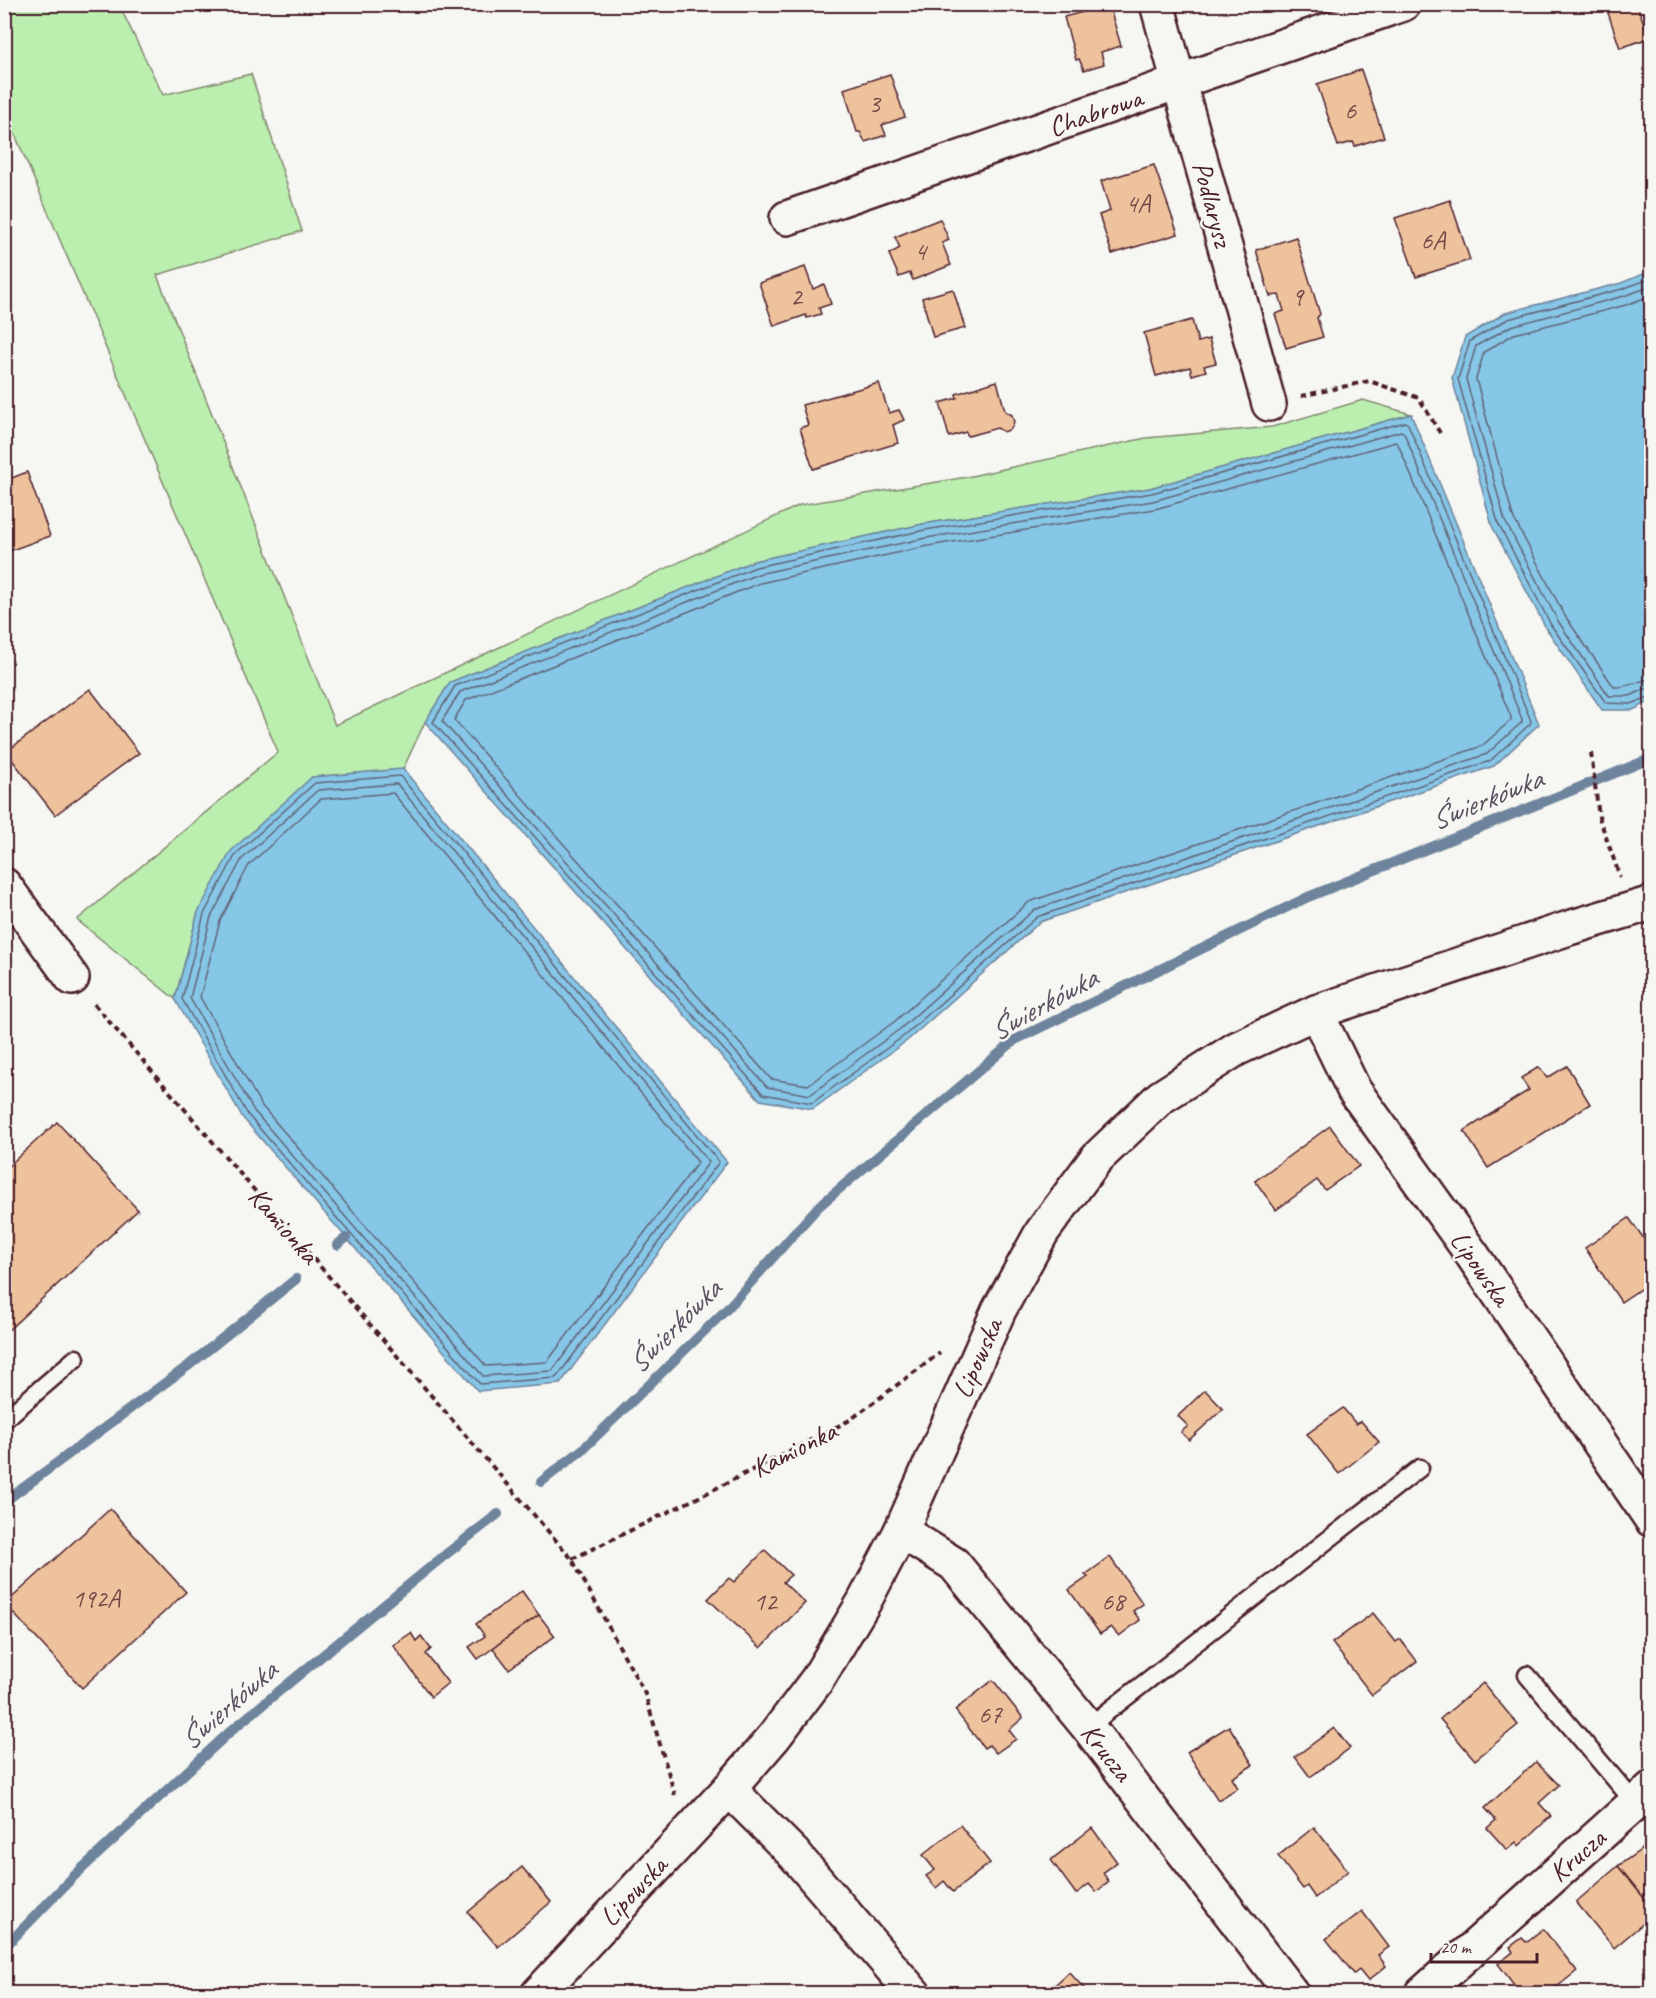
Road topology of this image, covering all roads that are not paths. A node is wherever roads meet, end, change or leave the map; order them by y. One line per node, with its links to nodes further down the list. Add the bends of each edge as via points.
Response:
1 (1157, 4): 3 (street, Podlarysz)
2 (1403, 4): 3 (street, Chabrowa)
3 (1180, 82): 4 (street, Chabrowa); 5 (street, Podlarysz)
4 (787, 218)
5 (1269, 404)
6 (4, 885): 8 (street)
7 (1652, 903): 9 (street, Lipowska)
8 (72, 978)
9 (1316, 1012): 13 (street, Lipowska, via 1354,1090 1471,1253); 14 (street, Lipowska, via 1236,1049 1161,1096 1096,1159 1042,1232 999,1310)
10 (76, 1358): 11 (lane)
11 (4, 1420)
12 (1420, 1468): 16 (lane)
13 (1652, 1520)
14 (901, 1532): 16 (street, Krucza, via 954,1564); 17 (street, Lipowska, via 817,1680)
15 (1527, 1675): 18 (lane)
16 (1088, 1727): 21 (street, Krucza)
17 (729, 1789): 19 (street, Lipowska); 20 (street, via 794,1854)
18 (1643, 1795): 22 (street, Krucza)
19 (538, 1994)
20 (914, 1994)
21 (1292, 1994)
22 (1422, 1994)

